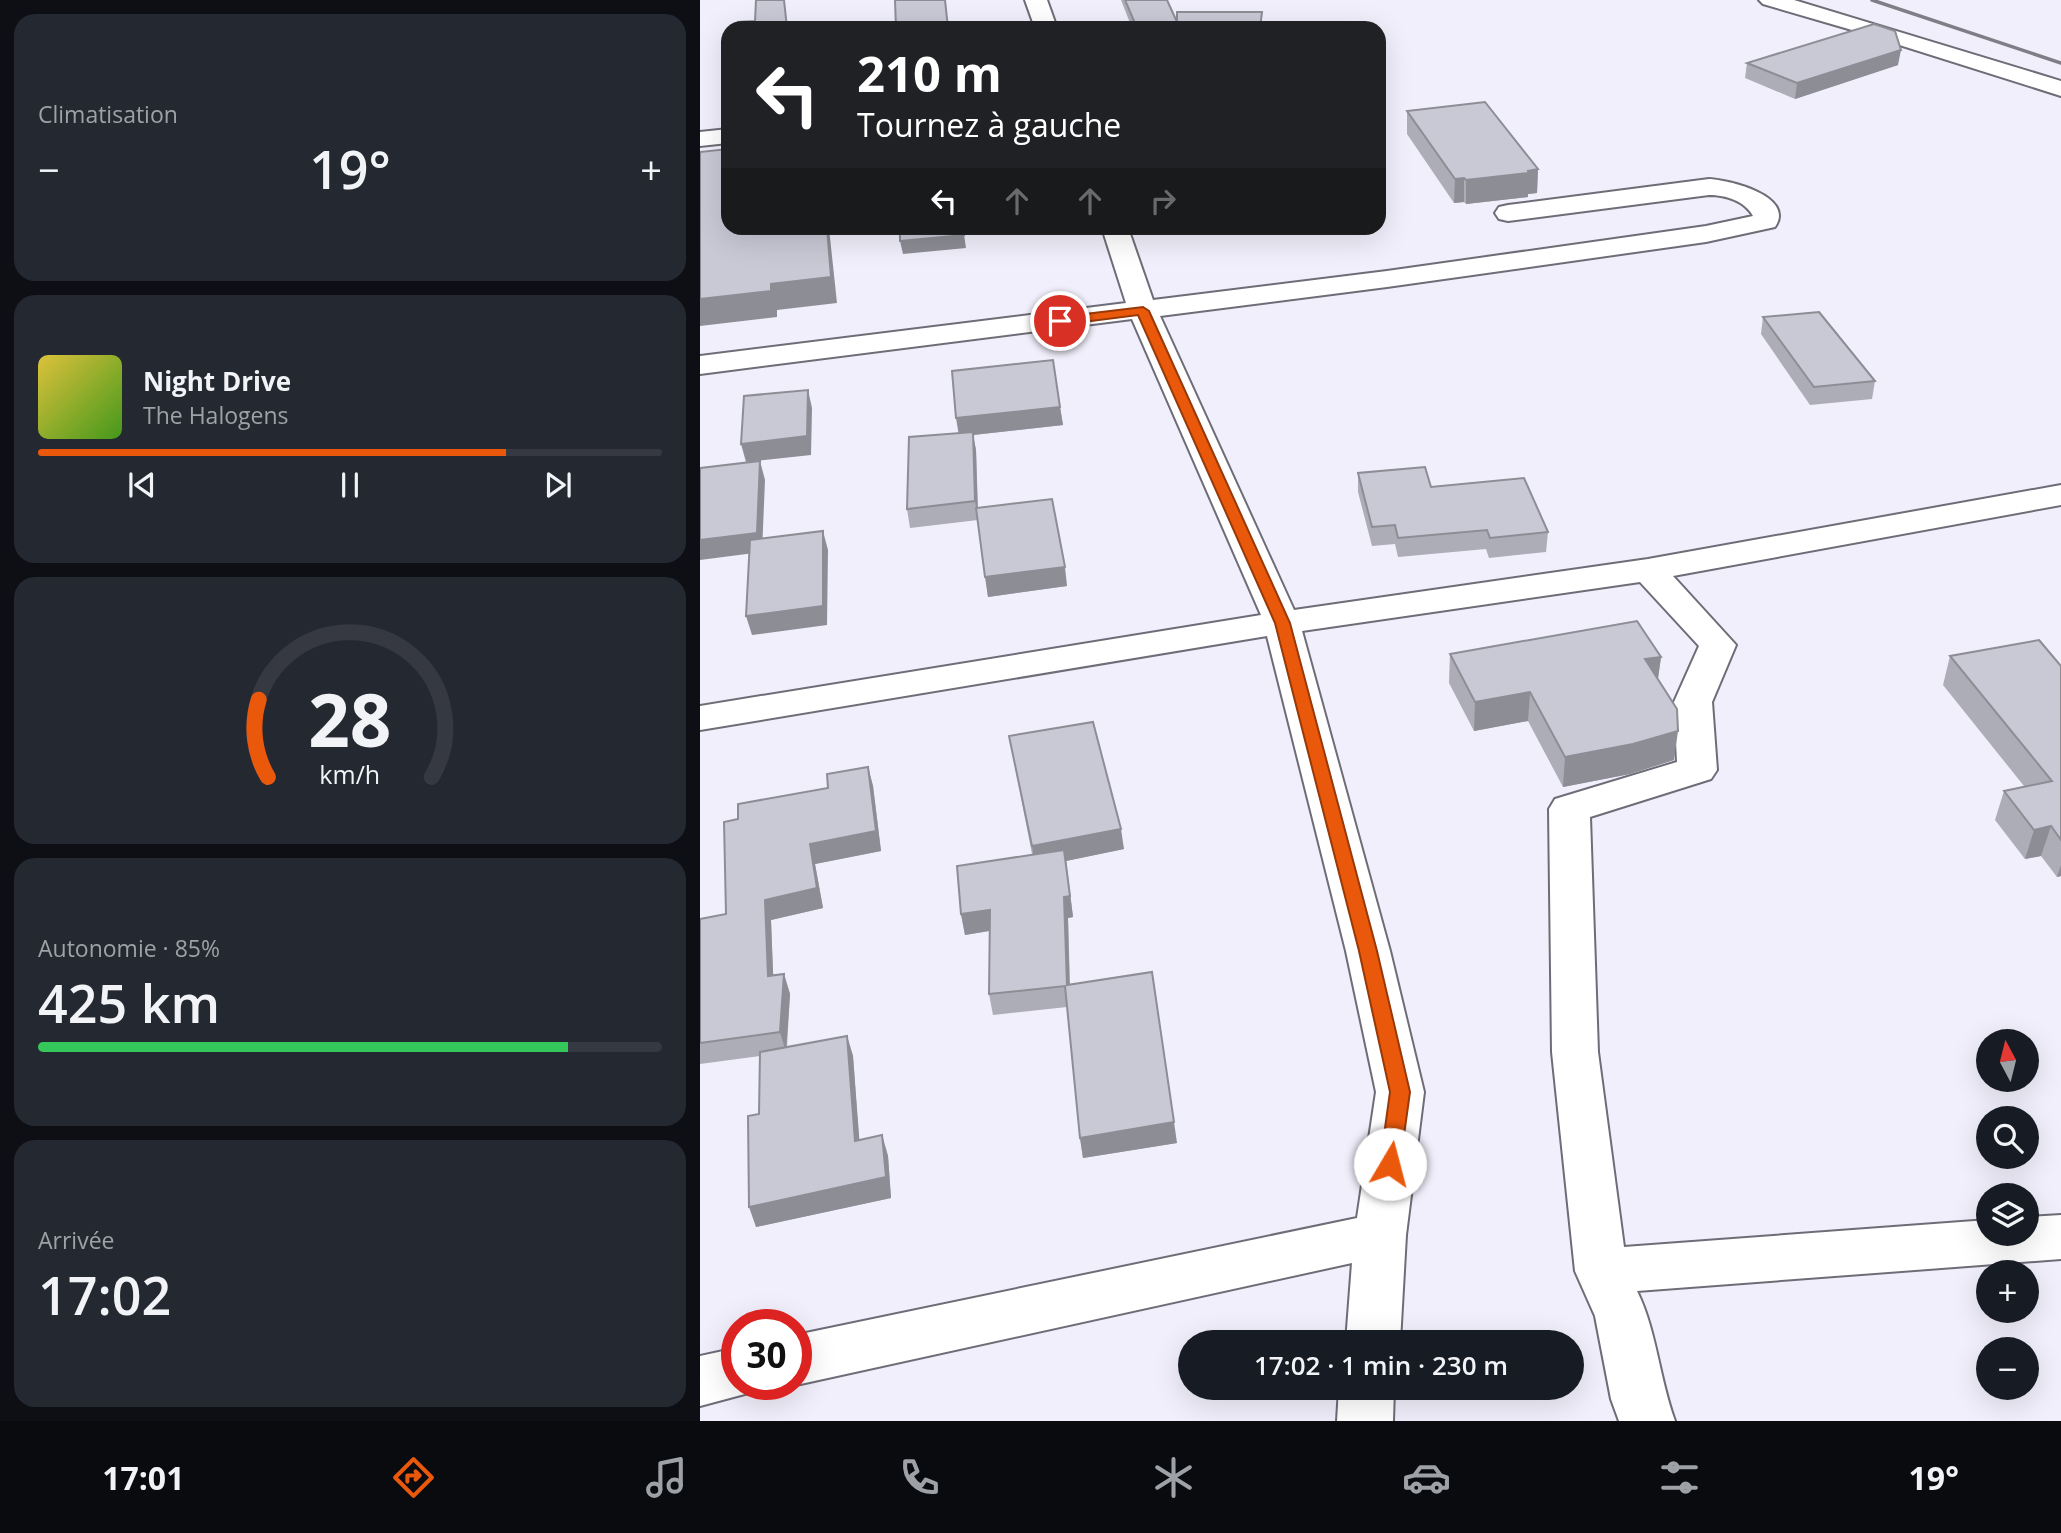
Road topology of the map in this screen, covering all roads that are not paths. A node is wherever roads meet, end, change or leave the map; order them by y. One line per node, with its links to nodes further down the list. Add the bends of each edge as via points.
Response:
1 (1036, 0): 3 (street)
2 (1770, 0): 4 (street)
3 (1044, 21)
4 (2061, 89)
5 (721, 137): 6 (street)
6 (700, 139)
7 (1508, 213): 9 (street, via 1731,187 1766,211 1766,221 1706,234)
8 (1117, 235): 9 (street)
9 (1143, 311): 10 (street); 13 (street)
10 (700, 365)
11 (2061, 495): 12 (street)
12 (1648, 570): 13 (street); 17 (street, via 1718,645 1693,702 1696,770 1569,808 1575,1052)
13 (1282, 623): 14 (street); 15 (street, via 1400,1092)
14 (700, 718)
15 (1380, 1235): 18 (street); 19 (street)
16 (2061, 1237): 17 (street)
17 (1601, 1271): 24 (street, via 1622,1316)
18 (1374, 1330)
19 (812, 1357)
20 (721, 1376): 21 (street)
21 (700, 1381)
22 (1366, 1400): 23 (street)
23 (1364, 1421)
24 (1647, 1421)

